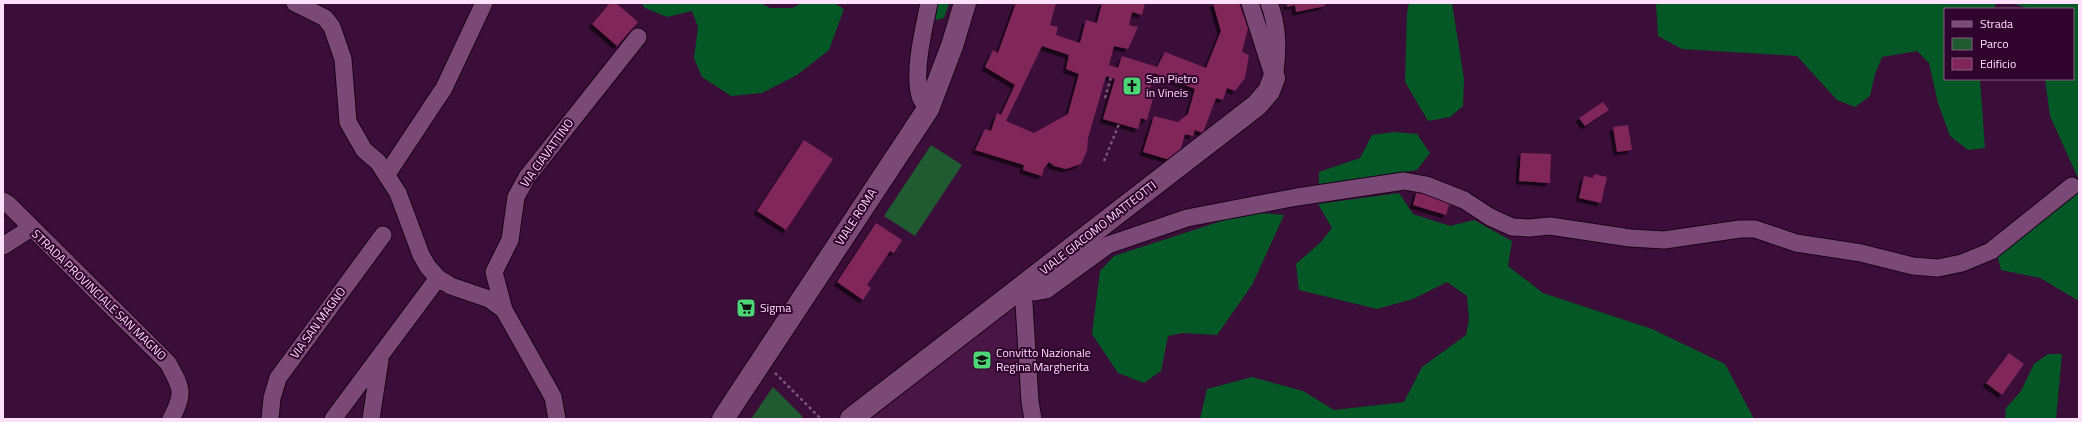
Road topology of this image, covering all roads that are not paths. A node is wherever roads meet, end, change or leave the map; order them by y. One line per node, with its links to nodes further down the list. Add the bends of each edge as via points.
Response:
1 (295, 3): 10 (street, VIA CIAVATTINO, via 326,18 332,26 343,59 348,122 364,150)
2 (484, 3): 10 (street, via 444,88)
3 (929, 3): 9 (street, via 919,57 918,87 920,97)
4 (965, 3): 9 (street, VIALE ROMA)
5 (1250, 3): 8 (street)
6 (1269, 3): 8 (street, via 1278,48)
7 (638, 37): 18 (street, VIA CIAVATTINO, via 527,177 516,197 510,240 494,272)
8 (1274, 78): 17 (street, VIALE GIACOMO MATTEOTTI, via 1269,91 1257,105)
9 (928, 109): 25 (street, VIALE ROMA)
10 (387, 174): 16 (street, VIA CIAVATTINO, via 398,194 421,255)
11 (2072, 186): 17 (street, via 1990,251 1962,263 1938,268 1913,266 1861,253 1796,243 1755,229 1664,240 1630,238 1550,226 1512,227 1490,217 1464,200 1426,185 1404,181 1297,197 1187,218 1108,244 1046,290 1035,292)
12 (3, 201): 13 (street, STRADA PROVINCIALE SAN MAGNO)
13 (31, 228): 15 (street); 20 (street, STRADA PROVINCIALE SAN MAGNO, via 168,363 180,386 180,402)
14 (383, 235): 21 (street, VIA SAN MAGNO, via 278,378 272,398)
15 (3, 246)
16 (438, 278): 18 (street, VIA CIAVATTINO, via 451,286 489,299); 19 (street)
17 (1023, 287): 26 (street, VIALE GIACOMO MATTEOTTI); 27 (street, via 1029,395)
18 (504, 310): 24 (street, VIA CIAVATTINO, via 553,397)
19 (381, 356): 22 (street); 23 (street)
20 (171, 419)
21 (270, 419)
22 (333, 419)
23 (371, 419)
24 (557, 419)
25 (722, 419)
26 (851, 419)
27 (1033, 419)

